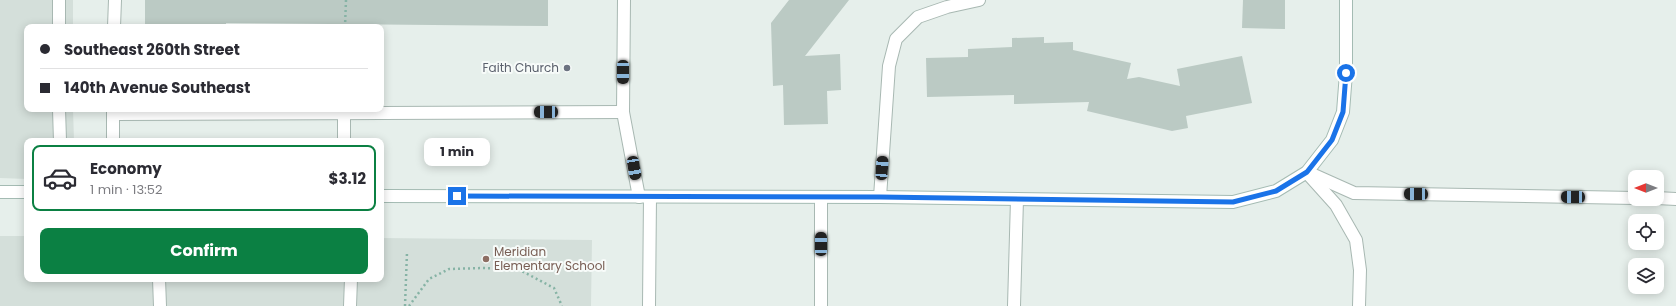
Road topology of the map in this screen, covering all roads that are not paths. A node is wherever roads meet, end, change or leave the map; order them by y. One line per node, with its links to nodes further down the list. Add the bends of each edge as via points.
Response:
1 (59, 0): 6 (street)
2 (115, 0): 7 (street)
3 (624, 0): 11 (street)
4 (979, 0): 21 (street, via 918,17 896,39 889,66)
5 (1346, 0): 15 (street, via 1343,112 1332,140)
6 (59, 24)
7 (114, 24)
8 (59, 112): 12 (street)
9 (113, 112): 13 (street)
10 (344, 112): 11 (street); 14 (street)
11 (623, 112): 19 (street)
12 (60, 138)
13 (113, 138)
14 (344, 138)
15 (1307, 172): 22 (street, via 1354,193); 24 (street, via 1276,191 1233,202); 33 (street, via 1336,205 1356,240 1360,270)
16 (0, 192): 17 (street)
17 (24, 192)
18 (384, 196): 19 (street)
19 (644, 197): 20 (street); 30 (street)
20 (821, 197): 21 (street); 31 (street)
21 (880, 197): 24 (street)
22 (1628, 198)
23 (1664, 198): 25 (street)
24 (1017, 199): 32 (street)
25 (1676, 199)
26 (159, 282): 28 (street)
27 (351, 282): 29 (street)
28 (160, 306)
29 (350, 306)
30 (649, 306)
31 (822, 306)
32 (1014, 306)
33 (1359, 306)

